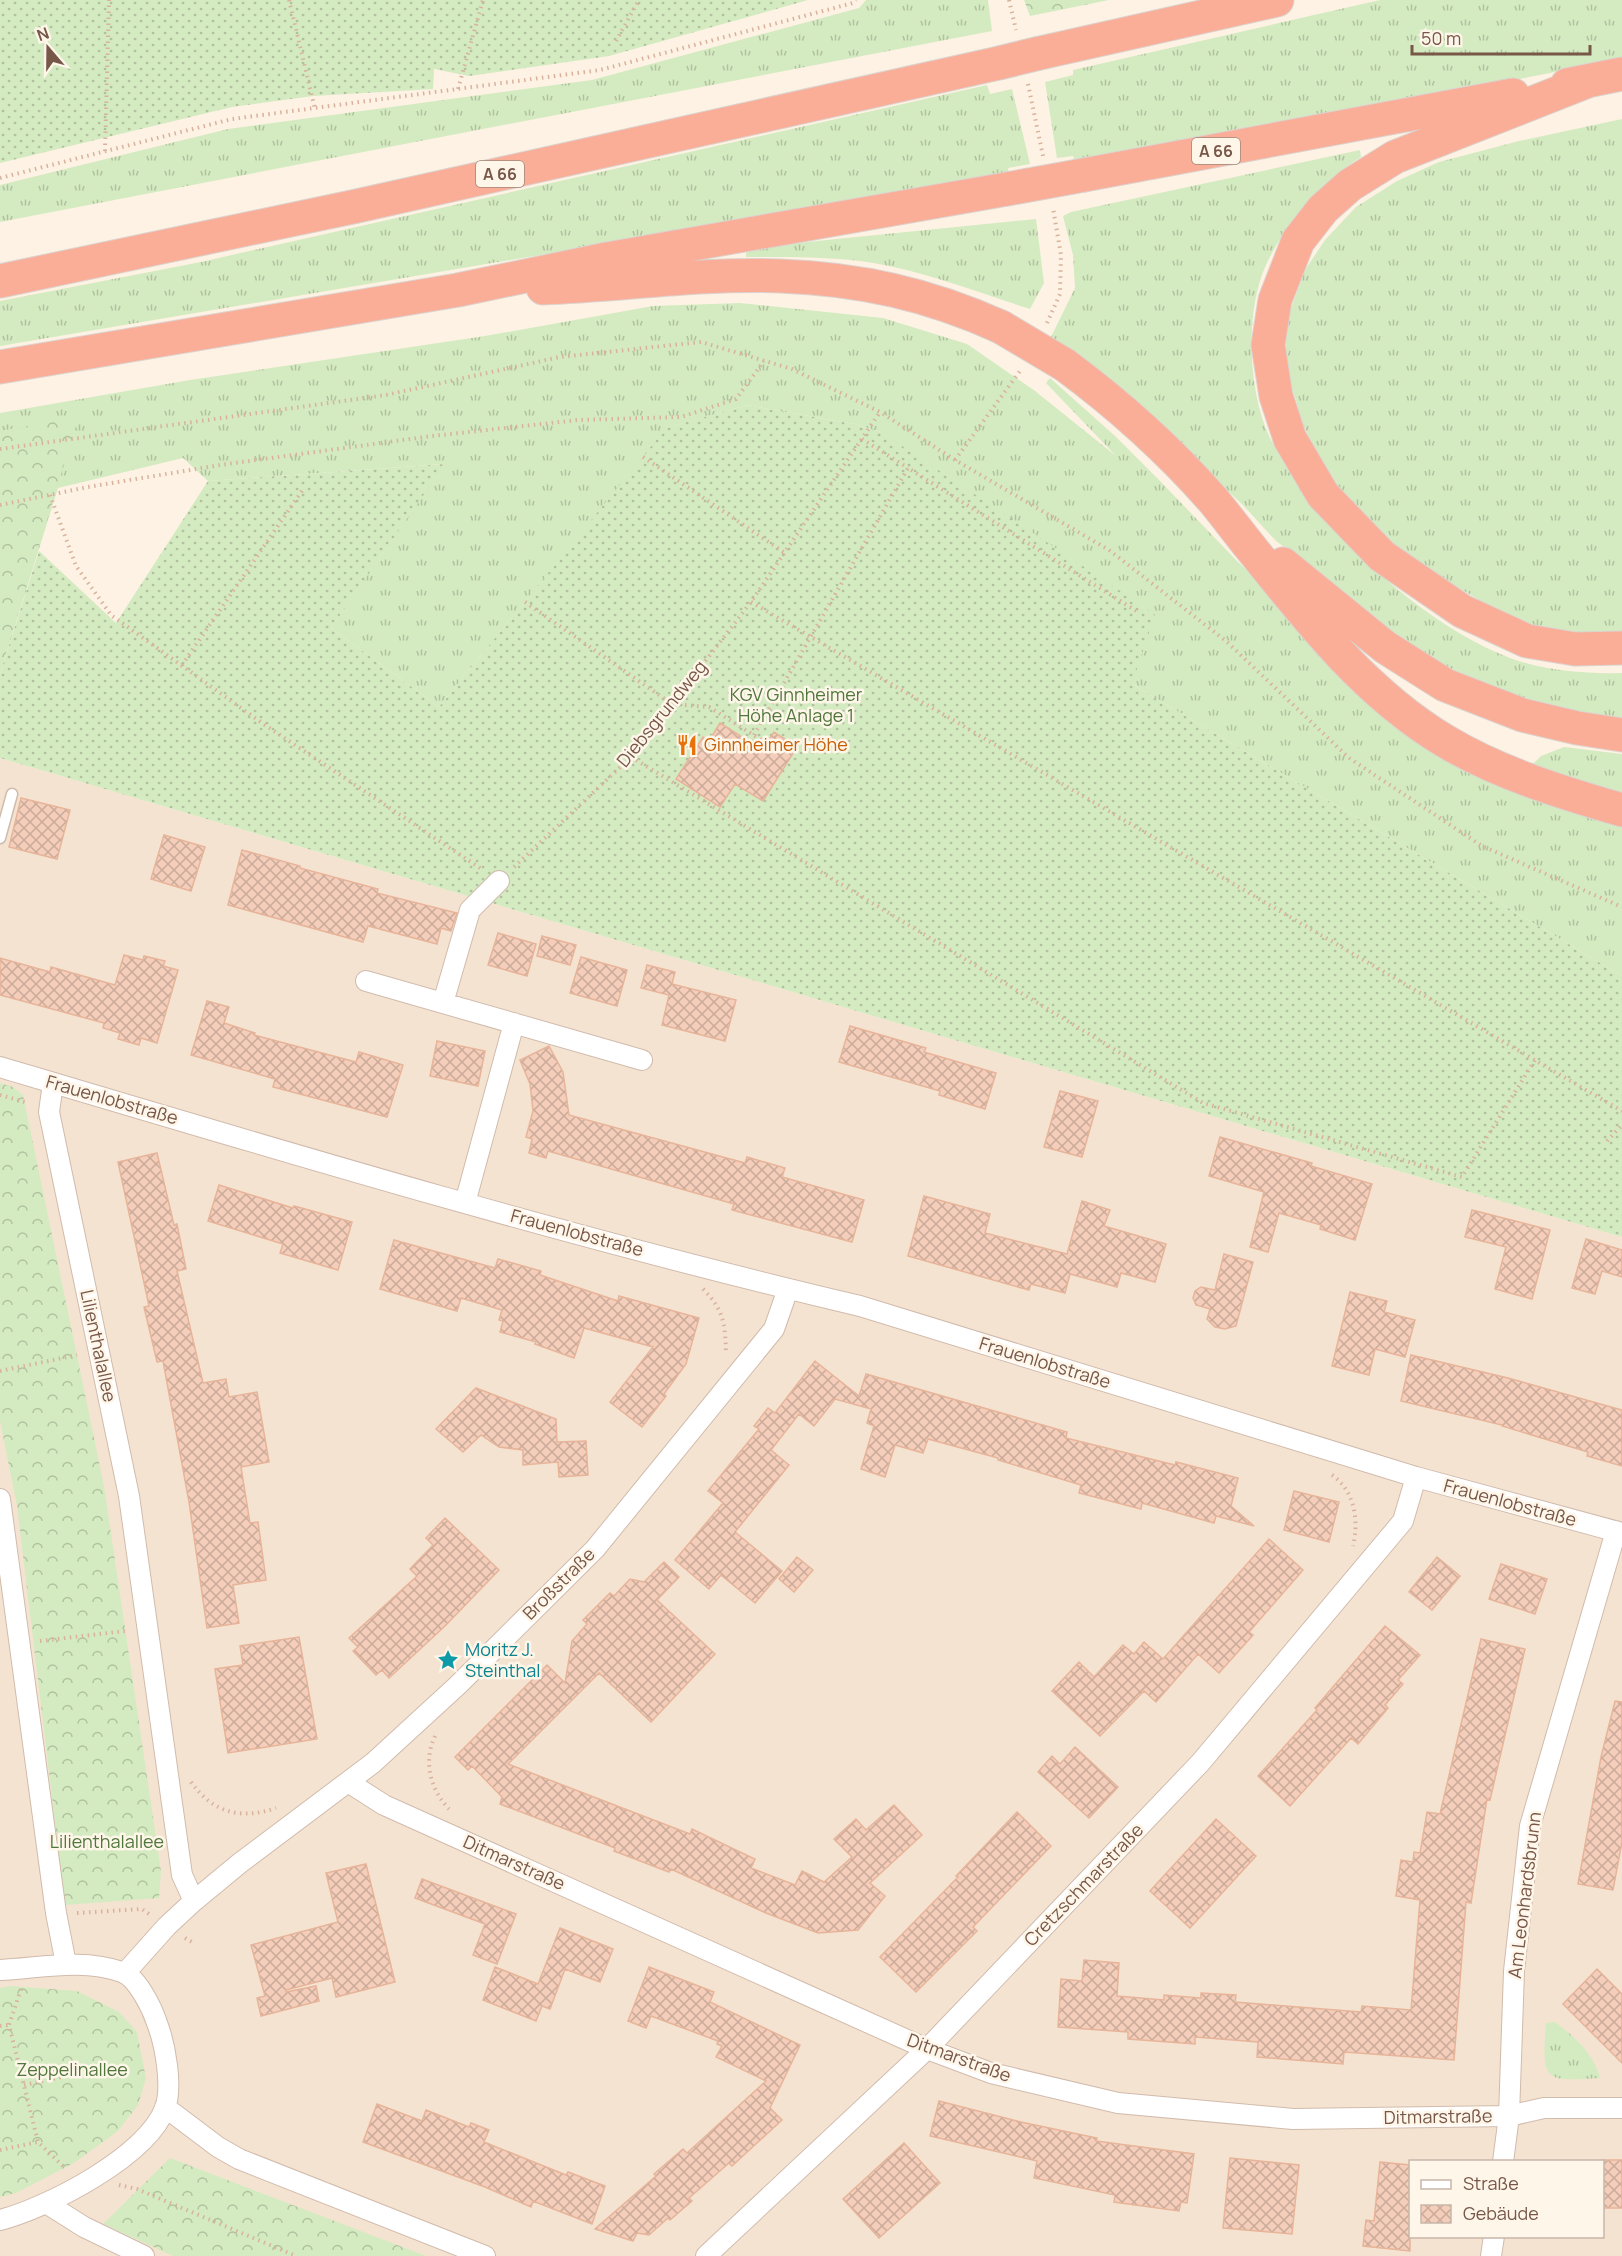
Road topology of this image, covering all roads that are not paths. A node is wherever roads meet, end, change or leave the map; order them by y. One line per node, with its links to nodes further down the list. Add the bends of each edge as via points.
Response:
1 (1277, 0): 4 (highway, A 66, via 357,206)
2 (1622, 74): 3 (highway, A 66)
3 (1588, 81): 5 (highway, A 66, bridge, via 607,259); 8 (highway, via 1395,157 1350,185 1323,209 1298,241 1275,300 1268,345 1276,396 1290,439 1323,495 1382,556 1462,611 1527,641 1575,649)
4 (0, 281)
5 (458, 290): 6 (highway, A 66); 7 (highway, bridge, via 746,276 811,277 920,296 1000,327 1065,365 1135,421)
6 (0, 367)
7 (1213, 501): 9 (highway, via 1384,647 1436,680 1522,715); 11 (highway, via 1333,647 1415,720 1445,741 1510,773)
8 (1622, 648)
9 (1622, 735)
10 (12, 794): 12 (lane)
11 (1622, 810)
12 (0, 838)
13 (499, 881): 15 (street, via 470,910)
14 (366, 981): 15 (street)
15 (443, 1003): 16 (street)
16 (514, 1023): 17 (street); 20 (street)
17 (642, 1060)
18 (0, 1067): 19 (street, Frauenlobstraße)
19 (53, 1083): 20 (street, Frauenlobstraße); 26 (street, Lilienthalallee, via 49,1112 129,1496 182,1875)
20 (465, 1203): 21 (street, Frauenlobstraße)
21 (788, 1289): 22 (street, Frauenlobstraße, via 860,1306); 25 (street, Broßstraße, via 774,1329 595,1549 458,1684)
22 (1416, 1477): 24 (street, Frauenlobstraße); 30 (street, Cretzschmarstraße, via 1403,1521 1201,1762)
23 (0, 1499): 27 (street)
24 (1619, 1532): 33 (street, Am Leonhardsbrunn, via 1530,1826 1514,1971)
25 (348, 1782): 26 (street, Broßstraße); 30 (street, Ditmarstraße, via 384,1805)
26 (194, 1901): 29 (street)
27 (66, 1964): 28 (street); 29 (street)
28 (0, 1970)
29 (125, 1973): 31 (street, via 141,1990 162,2034 168,2078)
30 (927, 2049): 33 (street, Ditmarstraße, via 991,2073 1118,2103 1293,2119); 40 (street, Cretzschmarstraße)
31 (165, 2107): 35 (street, via 145,2137 125,2155 96,2177); 39 (street, via 238,2159)
32 (1622, 2108): 33 (street, Ditmarstraße, via 1544,2108)
33 (1509, 2116): 34 (street, Am Leonhardsbrunn)
34 (1503, 2160)
35 (46, 2204): 36 (street); 38 (street)
36 (0, 2220)
37 (1494, 2238): 41 (street)
38 (144, 2256)
39 (485, 2256)
40 (706, 2256)
41 (1491, 2256)

